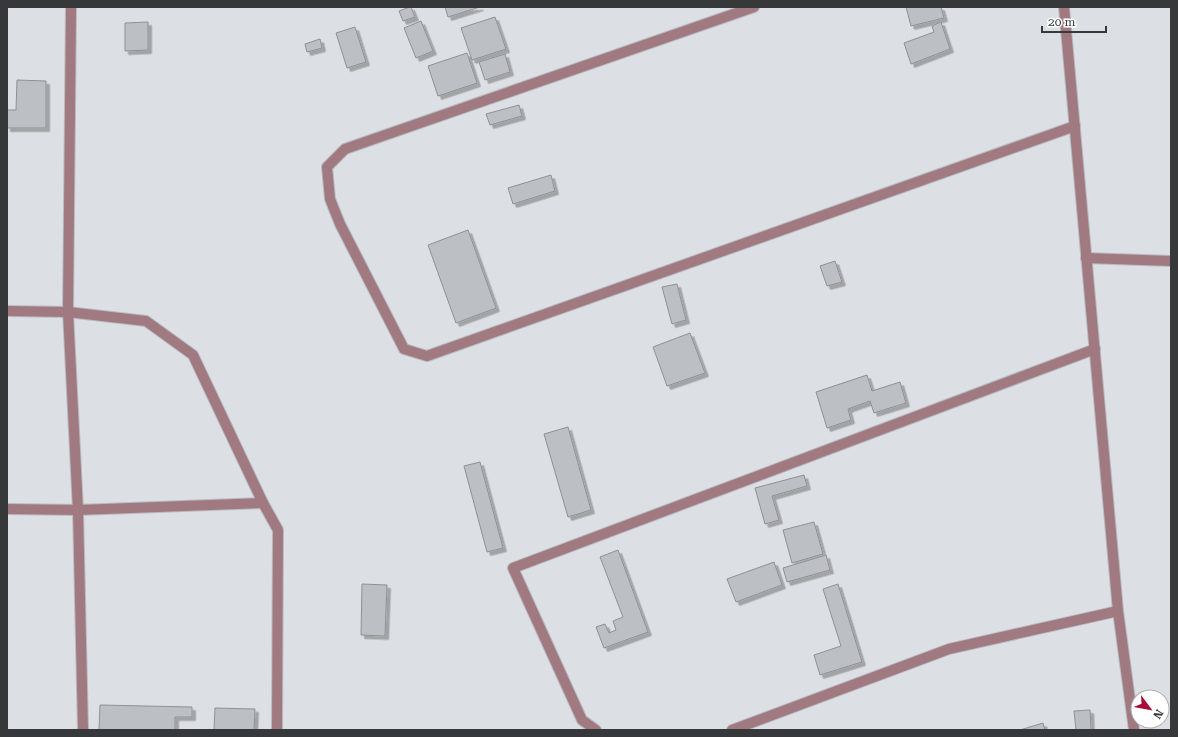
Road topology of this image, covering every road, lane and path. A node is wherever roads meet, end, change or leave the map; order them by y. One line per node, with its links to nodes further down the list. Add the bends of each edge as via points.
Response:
1 (71, 7): 8 (street)
2 (754, 7): 4 (street, via 345,149 327,167 330,198 340,224 404,349 427,356)
3 (1064, 7): 4 (street)
4 (1075, 126): 5 (street)
5 (1086, 258): 6 (street); 9 (street)
6 (1171, 262)
7 (7, 311): 8 (street)
8 (68, 312): 10 (street, via 146,321 193,355); 12 (street)
9 (1095, 349): 13 (street); 16 (street, via 513,568 582,720)
10 (263, 502): 12 (street); 15 (street, via 278,530)
11 (7, 509): 12 (street)
12 (78, 510): 14 (street)
13 (1118, 611): 17 (street, via 949,649); 18 (street)
14 (83, 730)
15 (278, 730)
16 (596, 730)
17 (732, 730)
18 (1134, 730)

